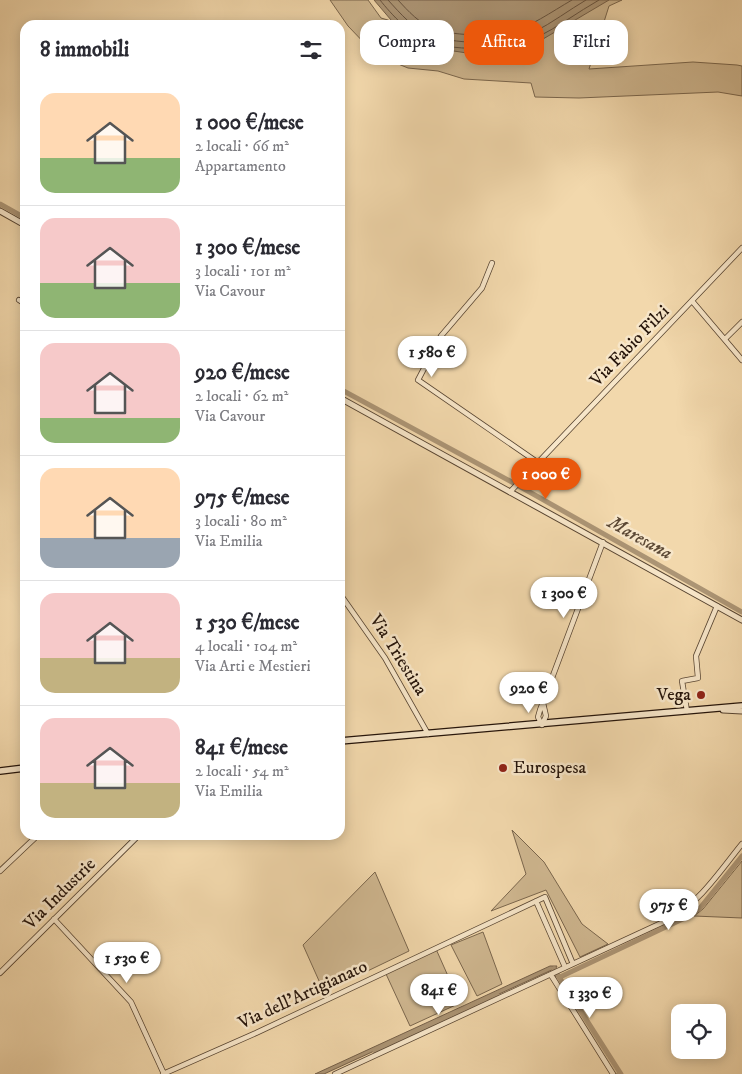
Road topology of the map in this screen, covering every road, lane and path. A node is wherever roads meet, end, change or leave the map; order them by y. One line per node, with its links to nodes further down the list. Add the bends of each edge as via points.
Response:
1 (0, 212): 2 (street)
2 (20, 222)
3 (742, 248): 5 (street, Via Fabio Filzi)
4 (492, 263): 10 (street, via 482,288 441,336 418,380)
5 (692, 301): 7 (street); 10 (street, Via Fabio Filzi)
6 (742, 322): 7 (street)
7 (725, 340): 8 (street)
8 (742, 360)
9 (345, 401): 11 (street)
10 (537, 462): 11 (street, Via Fabio Filzi)
11 (511, 490): 12 (street)
12 (603, 542): 14 (street); 20 (street, via 543,703 546,716)
13 (345, 601): 21 (street, Via Triestina, via 385,658)
14 (716, 606): 15 (street); 18 (street, via 696,656 698,678 682,681)
15 (742, 620)
16 (742, 706): 17 (main road)
17 (710, 709): 18 (main road); 19 (street)
18 (687, 711): 20 (main road)
19 (742, 711)
20 (542, 725): 21 (main road)
21 (428, 734): 22 (main road)
22 (345, 741)
23 (20, 769): 24 (main road)
24 (0, 771)
25 (33, 840): 28 (street)
26 (134, 840): 30 (street, Via Industrie)
27 (742, 844): 31 (street, via 687,909)
28 (0, 870)
29 (536, 901): 31 (street, via 545,897); 32 (street); 35 (street, Via dell'Artigianato)
30 (54, 919): 33 (street, Via Industrie); 35 (street, via 131,1002)
31 (573, 964): 32 (street)
32 (566, 967): 34 (street)
33 (0, 973)
34 (555, 973): 36 (street); 37 (street)
35 (163, 1074)
36 (335, 1074)
37 (613, 1074)

